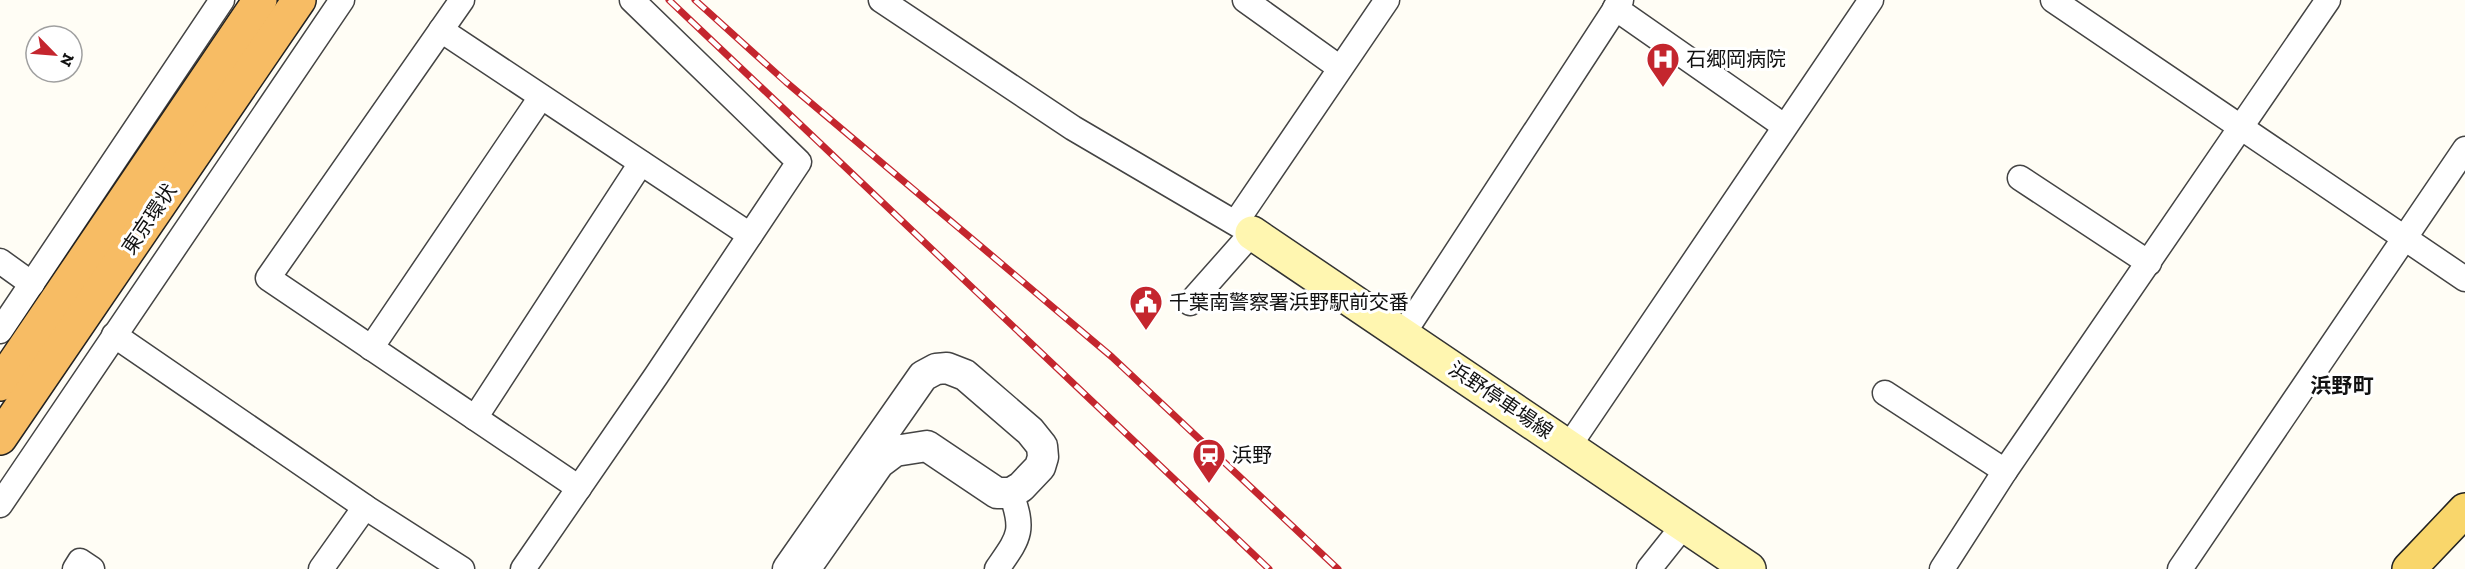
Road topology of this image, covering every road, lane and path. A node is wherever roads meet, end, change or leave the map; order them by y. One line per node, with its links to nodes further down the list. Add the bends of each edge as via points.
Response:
1 (222, 0): 29 (street)
2 (260, 0): 35 (highway, 東京環状)
3 (299, 0): 39 (highway, 東京環状)
4 (342, 0): 33 (street)
5 (462, 0): 15 (street)
6 (632, 0): 24 (street, via 799,162)
7 (881, 0): 14 (street)
8 (1245, 0): 16 (street)
9 (1387, 0): 16 (street)
10 (1871, 0): 18 (street)
11 (2053, 0): 19 (street)
12 (2328, 0): 19 (street)
13 (1618, 4): 18 (street); 32 (street)
14 (915, 9): 23 (street, via 1073,128)
15 (441, 30): 17 (street); 34 (street, via 268,278)
16 (1340, 68): 23 (street)
17 (541, 97): 21 (street); 34 (street)
18 (1784, 126): 41 (street)
19 (2242, 129): 25 (street); 27 (street)
20 (2465, 149): 25 (street)
21 (641, 163): 24 (street); 38 (street)
22 (2020, 178): 27 (street)
23 (1244, 228): 30 (street); 32 (main road, 浜野停車場線)
24 (750, 235): 43 (street)
25 (2404, 239): 28 (street); 60 (street)
26 (0, 261): 29 (street)
27 (2149, 263): 42 (street)
28 (2465, 279)
29 (32, 284): 31 (street)
30 (1190, 303)
31 (0, 331)
32 (1403, 334): 41 (main road, 浜野停車場線)
33 (114, 335): 45 (street); 46 (street)
34 (371, 348): 38 (street)
35 (0, 384)
36 (912, 393): 40 (street, via 910,425); 44 (street, via 923,376 947,368 965,375 1030,431 1042,446 1040,467); 54 (street)
37 (1885, 393): 42 (street)
38 (475, 418): 43 (street)
39 (0, 438)
40 (927, 446): 44 (street, via 997,493); 55 (street, via 895,451 879,463)
41 (1569, 446): 48 (main road, 浜野停車場線)
42 (2005, 471): 59 (street)
43 (579, 488): 53 (street)
44 (1011, 493): 56 (street, via 1020,515 1020,531)
45 (0, 506)
46 (365, 507): 51 (street); 52 (street)
47 (2465, 510): 61 (main road)
48 (1684, 525): 57 (street); 58 (main road, 浜野停車場線)
49 (75, 569): 50 (street, via 80,561)
50 (92, 569)
51 (321, 569)
52 (462, 569)
53 (523, 569)
54 (788, 569)
55 (805, 569)
56 (997, 569)
57 (1648, 569)
58 (1749, 569)
59 (1942, 569)
60 (2180, 569)
61 (2409, 569)

